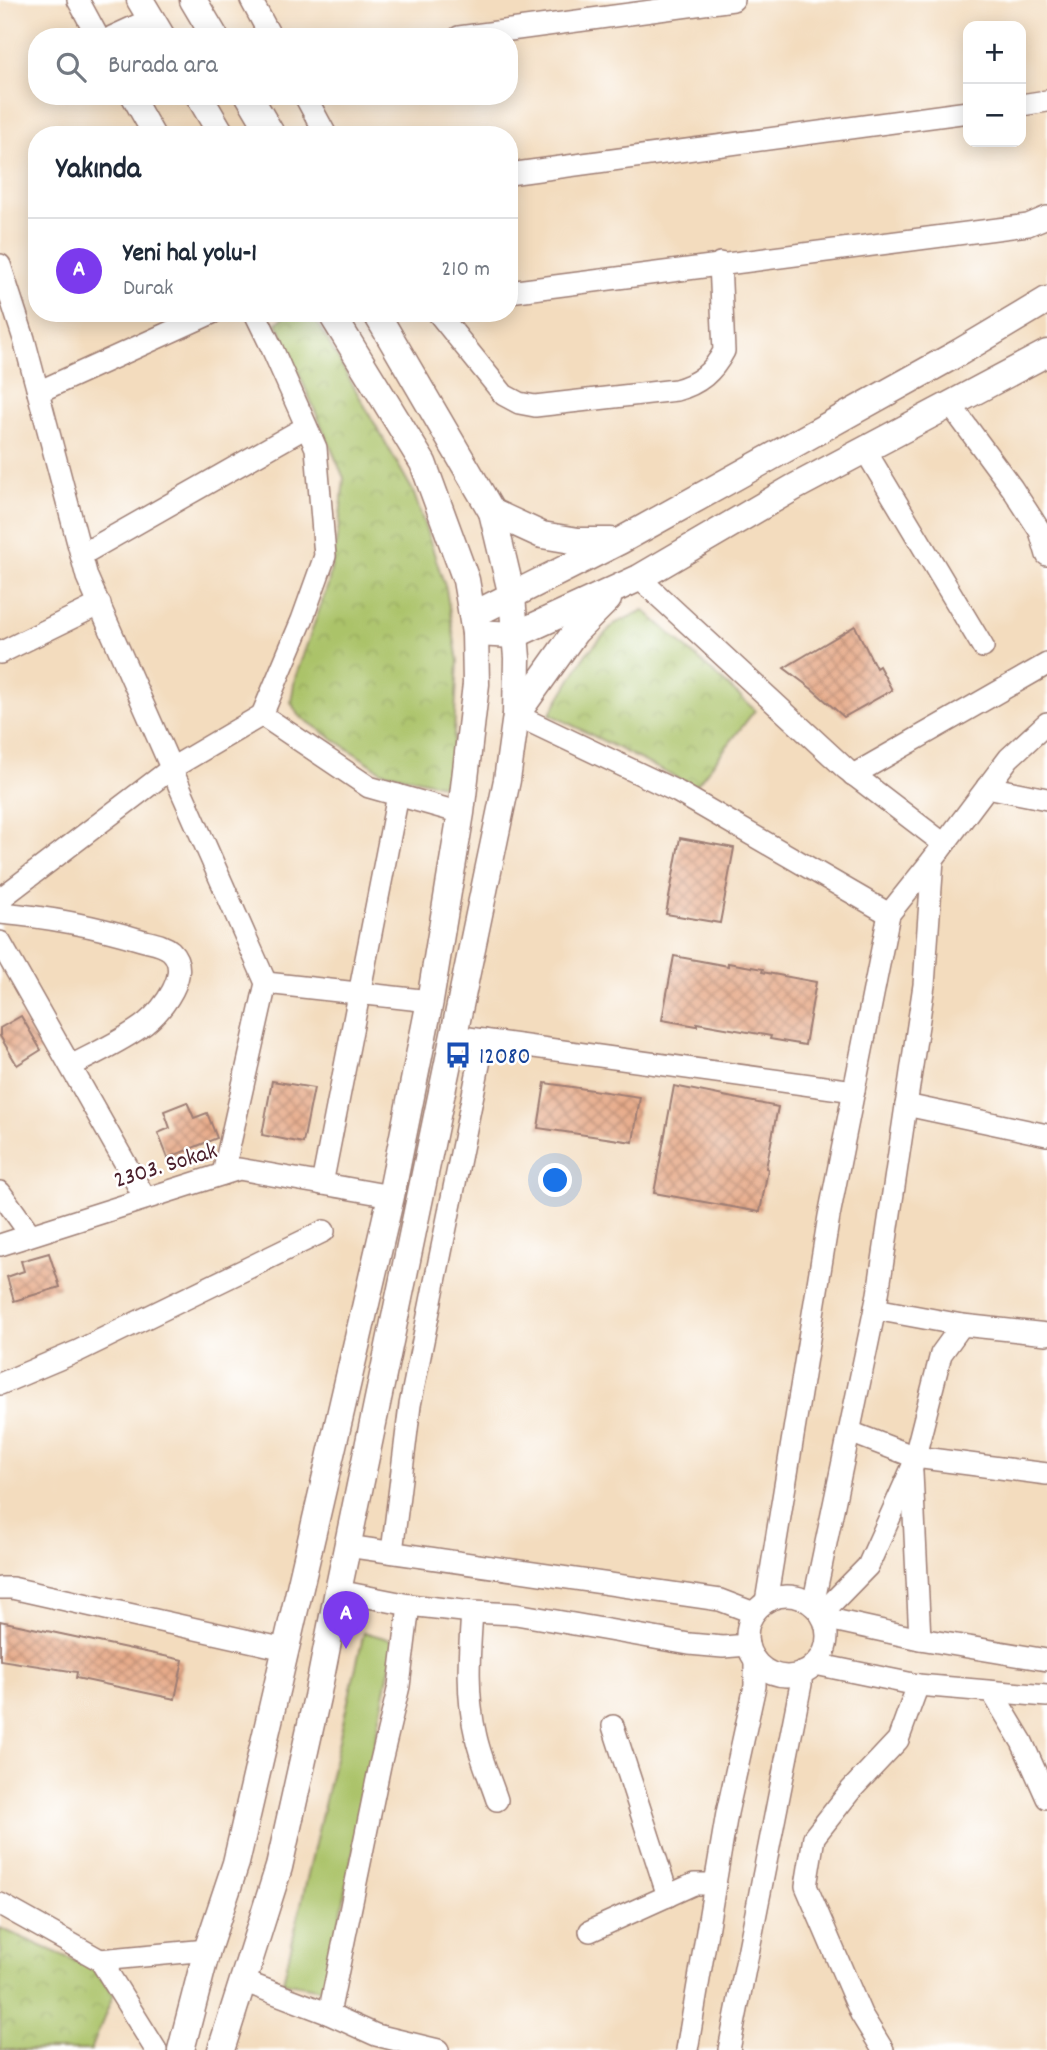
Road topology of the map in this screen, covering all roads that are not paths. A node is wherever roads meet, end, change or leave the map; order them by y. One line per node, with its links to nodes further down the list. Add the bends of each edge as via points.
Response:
1 (78, 0): 6 (street)
2 (193, 0): 8 (main road)
3 (251, 0): 9 (street)
4 (733, 0): 10 (street)
5 (151, 19): 7 (street)
6 (93, 28)
7 (132, 28)
8 (210, 28)
9 (266, 28)
10 (518, 29)
11 (1047, 101): 12 (street)
12 (1026, 104)
13 (137, 105): 18 (street)
14 (204, 105): 19 (main road)
15 (255, 105): 20 (main road)
16 (310, 105): 21 (street)
17 (963, 113): 22 (street)
18 (149, 126)
19 (217, 126)
20 (267, 126)
21 (321, 126)
22 (518, 173)
23 (1047, 217): 24 (street, via 1028,225)
24 (720, 263): 26 (street); 32 (street, via 724,351 705,378 686,388 534,406 519,403 505,395)
25 (0, 265): 34 (street)
26 (518, 291)
27 (1047, 300): 39 (main road)
28 (192, 322): 34 (street)
29 (259, 322): 36 (street)
30 (337, 322): 45 (main road, via 423,463 467,580)
31 (381, 322): 38 (main road)
32 (445, 322)
33 (1047, 352): 35 (main road)
34 (38, 392): 40 (street)
35 (950, 404): 37 (main road); 41 (street, via 1040,531)
36 (306, 427): 40 (street); 50 (street, via 316,448 325,556)
37 (865, 450): 42 (main road); 47 (street)
38 (492, 512): 39 (main road, via 542,535); 43 (main road)
39 (620, 541): 43 (main road)
40 (81, 555): 44 (street)
41 (1047, 555)
42 (630, 582): 46 (main road); 51 (main road, via 575,632); 54 (street)
43 (512, 596): 45 (main road); 46 (main road)
44 (100, 604): 48 (street); 53 (street)
45 (474, 624): 46 (main road); 58 (main road, via 476,684)
46 (515, 635): 51 (main road)
47 (983, 647)
48 (0, 653)
49 (1047, 664): 54 (street)
50 (262, 715): 53 (street); 56 (street, via 369,787)
51 (516, 715): 62 (street, via 678,792); 67 (main road)
52 (1047, 723): 55 (street)
53 (172, 768): 60 (street); 64 (street)
54 (853, 775): 59 (street)
55 (987, 786): 57 (street); 59 (street)
56 (398, 795): 58 (street); 65 (street)
57 (1047, 799)
58 (461, 813): 66 (main road)
59 (939, 852): 62 (street); 71 (street)
60 (0, 899)
61 (0, 914): 69 (street, via 46,917 121,934 164,946 175,956 177,978 156,1013 137,1029)
62 (888, 914): 70 (street)
63 (0, 942): 69 (street)
64 (267, 983): 65 (street); 73 (street)
65 (361, 993): 66 (street); 74 (street)
66 (430, 1001): 76 (main road)
67 (454, 1036): 68 (street); 88 (main road)
68 (484, 1040): 70 (street); 89 (street, via 410,1405)
69 (71, 1066): 77 (street)
70 (854, 1091): 93 (street)
71 (906, 1105): 72 (street); 81 (street)
72 (1047, 1135)
73 (223, 1174): 74 (street, 2303. Sokak, via 239,1169); 77 (street, 2303. Sokak)
74 (322, 1184): 76 (street, 2303. Sokak)
75 (0, 1192): 79 (street)
76 (391, 1196): 97 (main road)
77 (145, 1198): 79 (street, 2303. Sokak)
78 (324, 1231): 84 (street)
79 (30, 1234): 80 (street, 2303. Sokak)
80 (0, 1244)
81 (875, 1309): 82 (street); 85 (street)
82 (962, 1325): 83 (street); 86 (street, via 941,1354)
83 (1047, 1334)
84 (0, 1384)
85 (850, 1432): 86 (street); 95 (street)
86 (914, 1462): 87 (street); 95 (street, via 868,1566); 96 (street)
87 (1047, 1474)
88 (347, 1546): 89 (street); 91 (main road)
89 (391, 1552): 93 (street)
90 (0, 1588): 97 (street)
91 (338, 1591): 92 (street); 113 (main road, via 279,1867)
92 (409, 1605): 94 (street); 114 (street, via 399,1686)
93 (760, 1607): 95 (street, via 790,1596); 98 (street, via 748,1628)
94 (472, 1612): 98 (street, via 516,1614); 106 (street, via 472,1718)
95 (819, 1612): 96 (street); 100 (street, via 828,1634 825,1650)
96 (920, 1639): 99 (street)
97 (285, 1649): 111 (main road, via 236,1863)
98 (752, 1652): 100 (street, via 768,1671 784,1675); 107 (street, via 755,1686)
99 (1047, 1660)
100 (808, 1669): 101 (street); 120 (street, via 801,1684)
101 (918, 1685): 102 (street); 121 (street, via 898,1740 814,1837 806,1886 861,2014)
102 (992, 1692): 103 (street); 105 (street)
103 (1047, 1696)
104 (613, 1726): 108 (street)
105 (1047, 1798)
106 (496, 1800)
107 (715, 1884): 108 (street, via 694,1884); 119 (street)
108 (668, 1896): 110 (street)
109 (0, 1904): 112 (street)
110 (590, 1931)
111 (207, 1950): 112 (street); 116 (main road)
112 (100, 1960): 115 (street)
113 (243, 1981): 114 (street); 117 (main road)
114 (327, 2013): 118 (street, via 376,2035)
115 (156, 2050)
116 (181, 2050)
117 (221, 2050)
118 (438, 2050)
119 (687, 2050)
120 (729, 2050)
121 (883, 2050)

